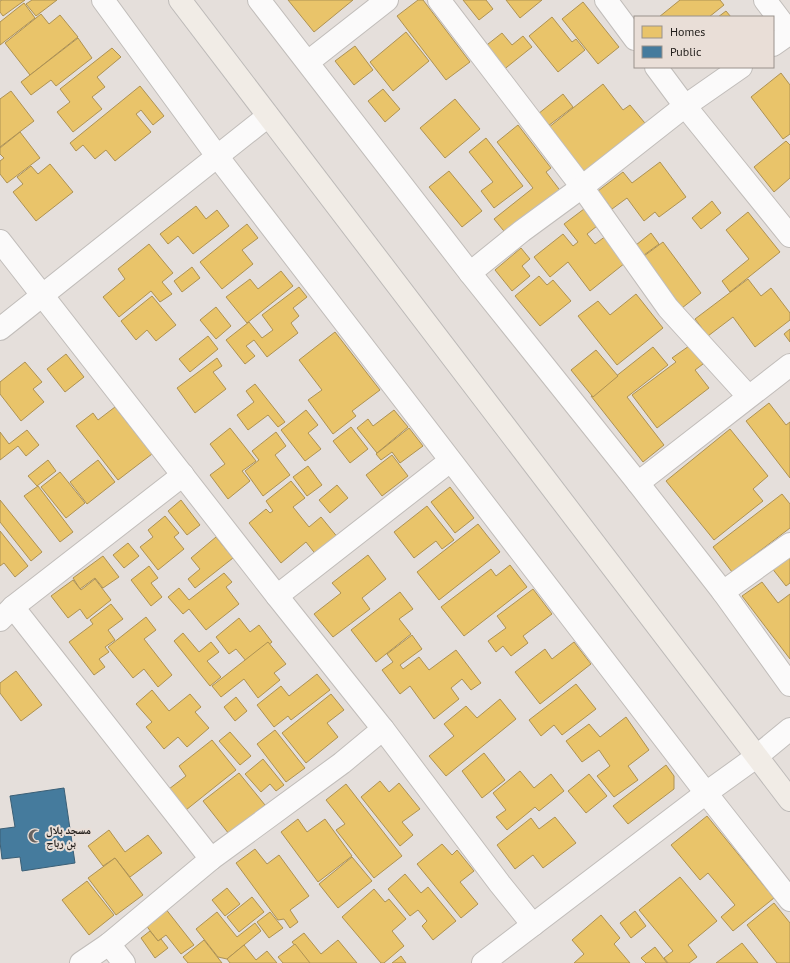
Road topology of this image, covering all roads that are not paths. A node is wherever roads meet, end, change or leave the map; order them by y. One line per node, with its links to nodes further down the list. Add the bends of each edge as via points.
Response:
1 (104, 0): 16 (street)
2 (180, 0): 15 (main road)
3 (259, 0): 11 (street)
4 (386, 0): 11 (street)
5 (439, 0): 17 (street)
6 (606, 0): 9 (street)
7 (765, 0): 8 (street)
8 (790, 33): 10 (street)
9 (634, 38)
10 (774, 44)
11 (308, 62): 20 (street)
12 (657, 68): 14 (street)
13 (740, 68): 14 (street)
14 (685, 106): 17 (street); 18 (street)
15 (268, 116): 16 (street); 35 (main road)
16 (217, 156): 21 (street); 25 (street)
17 (582, 188): 20 (street, via 522,231); 24 (street, via 668,308)
18 (790, 236)
19 (0, 241): 21 (street)
20 (470, 273): 27 (street)
21 (42, 296): 22 (street); 26 (street)
22 (0, 328)
23 (790, 364): 24 (street)
24 (748, 396): 27 (street)
25 (450, 461): 30 (street); 36 (street)
26 (183, 475): 30 (street); 31 (street)
27 (638, 483): 29 (street)
28 (790, 544): 29 (street)
29 (722, 592): 32 (street)
30 (277, 596): 33 (street)
31 (6, 614): 38 (street)
32 (790, 684)
33 (383, 729): 38 (street, via 342,764); 40 (street)
34 (790, 729): 35 (street)
35 (756, 757): 36 (street); 37 (main road)
36 (706, 793): 39 (street); 40 (street)
37 (790, 800)
38 (211, 858): 41 (street)
39 (790, 900)
40 (533, 925): 44 (street)
41 (109, 944): 42 (street); 43 (street)
42 (81, 963)
43 (124, 963)
44 (483, 963)

